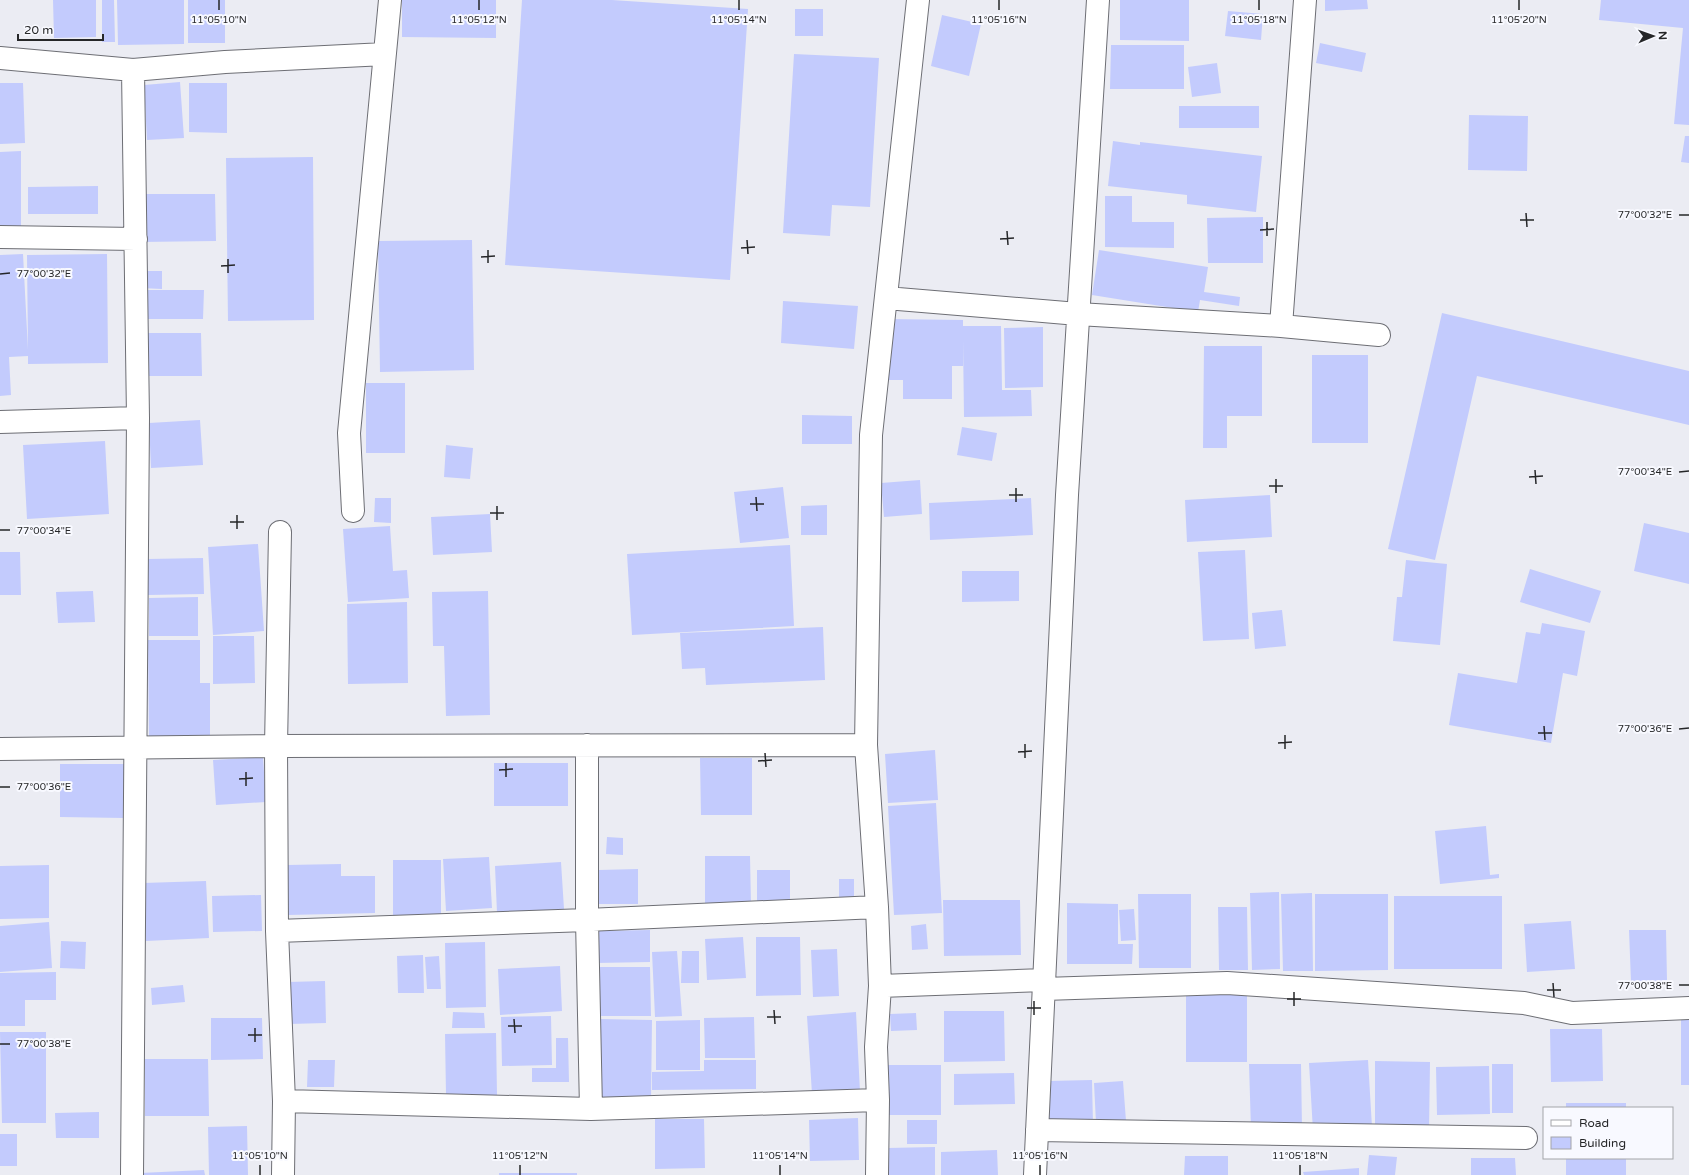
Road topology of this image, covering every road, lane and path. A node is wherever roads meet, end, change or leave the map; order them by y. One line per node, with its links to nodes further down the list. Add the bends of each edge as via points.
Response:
1 (390, 0): 5 (street)
2 (918, 0): 10 (street)
3 (1098, 0): 11 (street)
4 (1305, 0): 12 (street)
5 (385, 54): 7 (street, via 225,62); 16 (street, via 349,433)
6 (0, 58): 7 (street)
7 (133, 70): 9 (street)
8 (0, 237): 9 (street)
9 (136, 239): 14 (street)
10 (886, 298): 11 (street); 19 (street, via 871,435)
11 (1078, 314): 12 (street); 26 (street)
12 (1281, 326): 13 (street)
13 (1379, 335)
14 (138, 418): 15 (street); 21 (street)
15 (0, 422)
16 (353, 511)
17 (280, 532): 20 (street)
18 (587, 745): 19 (street); 20 (street); 24 (street)
19 (866, 745): 23 (street)
20 (276, 746): 21 (street); 25 (street)
21 (135, 748): 22 (street); 34 (street)
22 (0, 749)
23 (877, 907): 24 (street); 27 (street)
24 (586, 920): 25 (street); 31 (street)
25 (277, 931): 30 (street)
26 (1044, 985): 27 (street); 28 (street, via 1227,983 1524,1003 1572,1013); 32 (street)
27 (880, 986): 29 (street, via 876,1047)
28 (1689, 1008)
29 (878, 1100): 31 (street); 36 (street)
30 (284, 1101): 31 (street); 35 (street)
31 (591, 1109)
32 (1037, 1130): 33 (street); 37 (street)
33 (1526, 1138)
34 (132, 1175)
35 (283, 1175)
36 (877, 1175)
37 (1034, 1175)

